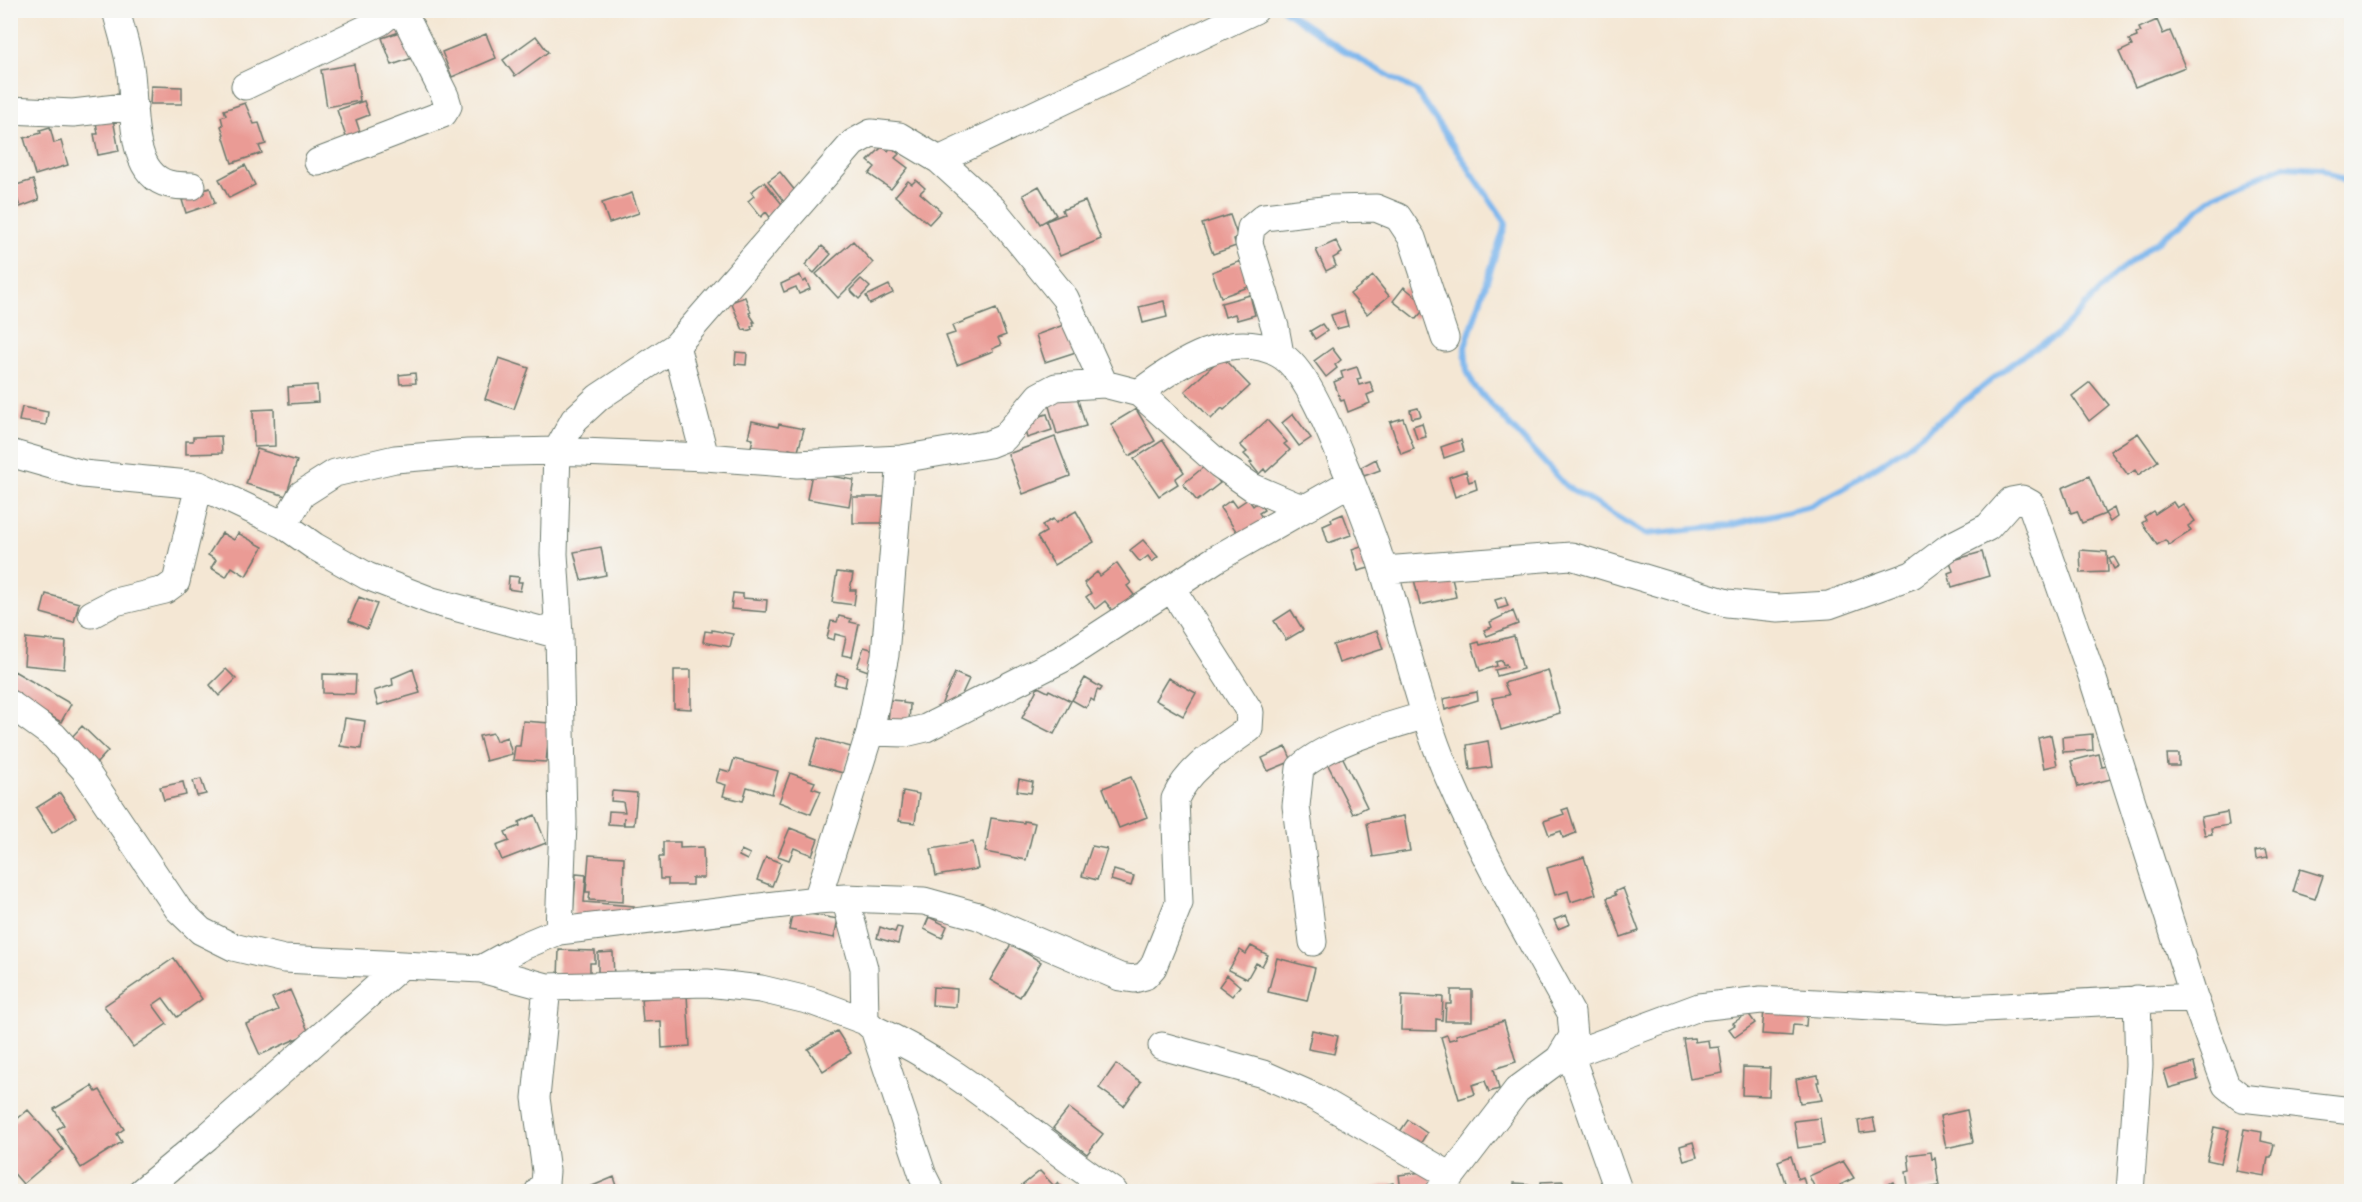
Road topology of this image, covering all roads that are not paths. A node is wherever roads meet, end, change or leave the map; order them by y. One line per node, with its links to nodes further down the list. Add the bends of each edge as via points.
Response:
1 (116, 10): 6 (street, via 131,70)
2 (390, 10): 5 (street, via 380,22)
3 (399, 10): 9 (street, via 422,48 448,106 443,114)
4 (1255, 10): 8 (street)
5 (245, 86)
6 (134, 106): 7 (street, via 73,113); 10 (street, via 135,141 143,162 154,177 168,184)
7 (10, 110)
8 (939, 160): 12 (street, via 898,136 871,133 853,143); 14 (street, via 993,209 1065,298)
9 (318, 162)
10 (192, 186)
11 (1445, 338): 13 (street, via 1412,238 1398,217 1376,208 1332,209 1264,217 1251,228 1249,243)
12 (676, 346): 16 (street, via 599,397 574,420); 18 (street)
13 (1280, 354): 15 (street, via 1251,345 1223,346 1167,372); 20 (street, via 1303,379 1322,413)
14 (1104, 384): 15 (street); 19 (street, via 1056,387 1039,396 1004,438 989,444)
15 (1139, 393): 22 (street, via 1252,488)
16 (557, 451): 18 (street); 23 (street, via 394,459 335,473 302,494); 27 (street, via 554,554)
17 (10, 453): 21 (street, via 83,474)
18 (705, 457): 19 (street, via 797,464)
19 (901, 459): 30 (street, via 885,655)
20 (1351, 482): 22 (street); 24 (street)
21 (199, 485): 23 (street); 26 (street, via 176,582 165,590 115,602)
22 (1308, 507): 25 (street)
23 (284, 525): 27 (street, via 378,580 432,601)
24 (1384, 570): 29 (street); 38 (street, via 1571,556 1727,603 1778,608 1829,605 1912,574 1988,527 2011,501 2022,499 2031,504 2092,676)
25 (1172, 589): 30 (street, via 1062,659 926,728 905,733); 31 (street, via 1251,712 1249,729 1195,769 1182,783 1175,799 1179,903 1153,967 1145,976 1120,977 978,916 924,901)
26 (92, 614)
27 (559, 635): 33 (street, via 563,822)
28 (10, 704): 35 (street, via 54,736 84,769 178,909 201,931 233,947 284,959)
29 (1426, 715): 34 (street, via 1375,730 1312,757 1300,768 1296,806); 42 (street, via 1448,775 1498,879 1571,1013 1573,1036)
30 (870, 732): 32 (street)
31 (845, 898): 32 (street); 40 (street, via 864,968)
32 (817, 900): 33 (street)
33 (559, 931): 36 (street)
34 (1313, 942)
35 (402, 965): 36 (street); 45 (street)
36 (482, 969): 37 (street)
37 (547, 987): 40 (street, via 707,983 761,989 811,1001); 46 (street, via 536,1098 546,1171 545,1183)
38 (2194, 997): 39 (street); 43 (street, via 2226,1085 2242,1098)
39 (2137, 999): 42 (street, via 1947,1010 1761,1000 1699,1007); 50 (street, via 2139,1065)
40 (870, 1025): 47 (street); 48 (street, via 951,1072)
41 (1162, 1046): 44 (street, via 1263,1074 1315,1097)
42 (1565, 1056): 44 (street, via 1516,1090); 49 (street)
43 (2352, 1111)
44 (1445, 1184)
45 (141, 1191)
46 (538, 1191)
47 (931, 1191)
48 (1114, 1191)
49 (1619, 1191)
50 (2130, 1191)

